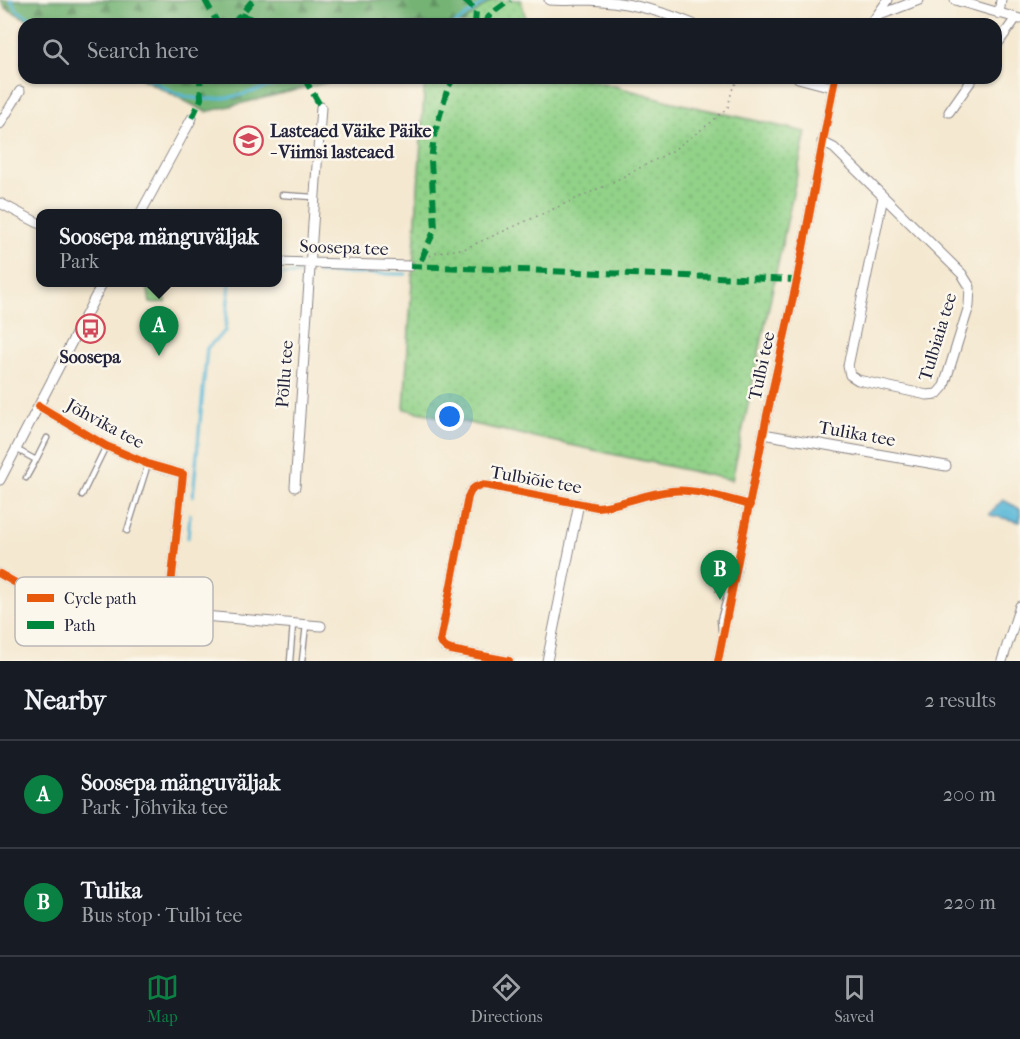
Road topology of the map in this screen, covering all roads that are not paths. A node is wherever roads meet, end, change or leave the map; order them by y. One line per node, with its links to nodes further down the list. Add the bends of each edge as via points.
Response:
1 (549, 0): 2 (street)
2 (573, 0): 8 (street, via 655,10)
3 (888, 0): 9 (street)
4 (919, 0): 10 (street)
5 (955, 0): 7 (street)
6 (1001, 0): 7 (street)
7 (999, 14): 11 (street)
8 (677, 18)
9 (875, 18)
10 (878, 18)
11 (1018, 19): 12 (street)
12 (1002, 39)
13 (834, 84): 20 (street, Tulbi tee)
14 (969, 84): 17 (street)
15 (20, 91): 19 (street)
16 (321, 107): 22 (street, Põllu tee)
17 (949, 112)
18 (192, 118): 25 (street)
19 (0, 124)
20 (822, 142): 23 (street, Tulbiaia tee, via 834,148); 32 (street, Tulbi tee)
21 (282, 195): 22 (lane)
22 (314, 197): 28 (street, Põllu tee)
23 (883, 197): 23 (street, Tulbiaia tee, via 962,274 970,287 963,326 944,386 937,394 858,380 850,375 848,366)
24 (0, 203): 26 (street)
25 (142, 209)
26 (36, 222)
27 (282, 262): 28 (street, Soosepa tee)
28 (309, 262): 29 (street, Soosepa tee); 41 (street, Põllu tee)
29 (410, 266)
30 (100, 287): 31 (street, Jõhvika tee)
31 (39, 405): 34 (street, Jõhvika tee); 35 (street)
32 (763, 434): 38 (street, Tulika tee); 44 (street, Tulbi tee)
33 (47, 438): 36 (lane)
34 (106, 446): 37 (street, Jõhvika tee); 42 (lane)
35 (16, 449): 36 (lane); 40 (street)
36 (36, 460): 39 (lane)
37 (148, 464): 45 (lane); 47 (street, Jõhvika tee, via 183,474)
38 (946, 466)
39 (26, 478)
40 (0, 480)
41 (295, 488)
42 (82, 495)
43 (579, 503): 44 (street, Tulbiõie tee, via 607,506 680,490); 56 (street, Tulbiõie tee, via 490,486 471,489 440,642 451,650); 57 (street, Tulbiõie tee)
44 (750, 505): 58 (street, Tulbi tee)
45 (127, 531)
46 (0, 574): 48 (street)
47 (172, 577)
48 (15, 583)
49 (1020, 606): 59 (street)
50 (213, 617): 51 (street)
51 (293, 624): 52 (street); 54 (lane)
52 (306, 625): 53 (street); 55 (lane)
53 (321, 626)
54 (290, 661)
55 (302, 661)
56 (510, 661)
57 (547, 661)
58 (717, 661)
59 (1002, 661)

